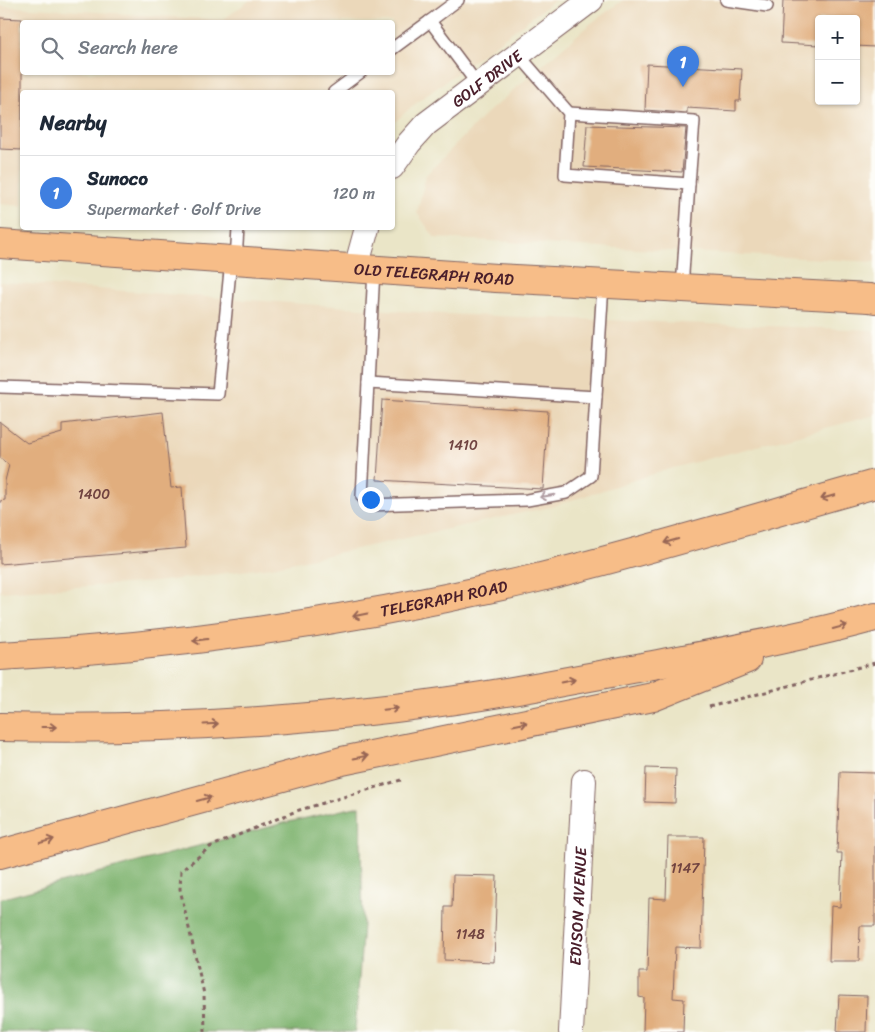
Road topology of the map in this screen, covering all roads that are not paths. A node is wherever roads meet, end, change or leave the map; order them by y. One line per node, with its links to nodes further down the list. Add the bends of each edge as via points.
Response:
1 (458, 0): 5 (lane)
2 (590, 0): 7 (street, GOLF DRIVE)
3 (726, 0): 4 (lane)
4 (767, 6)
5 (430, 21): 6 (lane); 9 (lane)
6 (395, 47)
7 (518, 54): 9 (street, GOLF DRIVE); 11 (lane)
8 (357, 75): 10 (lane)
9 (478, 85): 12 (street, GOLF DRIVE, via 426,124)
10 (337, 90)
11 (569, 113): 13 (lane, via 565,176); 13 (lane, via 694,121)
12 (395, 162)
13 (689, 184): 20 (lane)
14 (238, 230): 17 (lane)
15 (368, 230): 18 (street)
16 (0, 244): 17 (main road, OLD TELEGRAPH ROAD)
17 (233, 260): 18 (main road, OLD TELEGRAPH ROAD); 23 (lane, via 218,394)
18 (365, 269): 19 (main road, OLD TELEGRAPH ROAD); 22 (lane)
19 (603, 284): 20 (main road, OLD TELEGRAPH ROAD); 24 (lane)
20 (682, 288): 21 (main road, OLD TELEGRAPH ROAD)
21 (873, 298)
22 (368, 383): 24 (lane); 24 (lane, one-way to 22, via 591,476 566,493 527,500 368,505 362,496)
23 (0, 387)
24 (596, 397)
25 (875, 484): 28 (main road, TELEGRAPH ROAD, one-way to 28, via 534,578 429,602 180,642)
26 (875, 617): 27 (main road, one-way to 26)
27 (804, 636): 29 (main road, one-way to 27, via 207,724 395,708 552,684); 31 (main road, one-way to 27, via 342,761 652,697)
28 (0, 656)
29 (0, 727)
30 (584, 781): 32 (street, EDISON AVENUE)
31 (0, 854)
32 (571, 1032)

